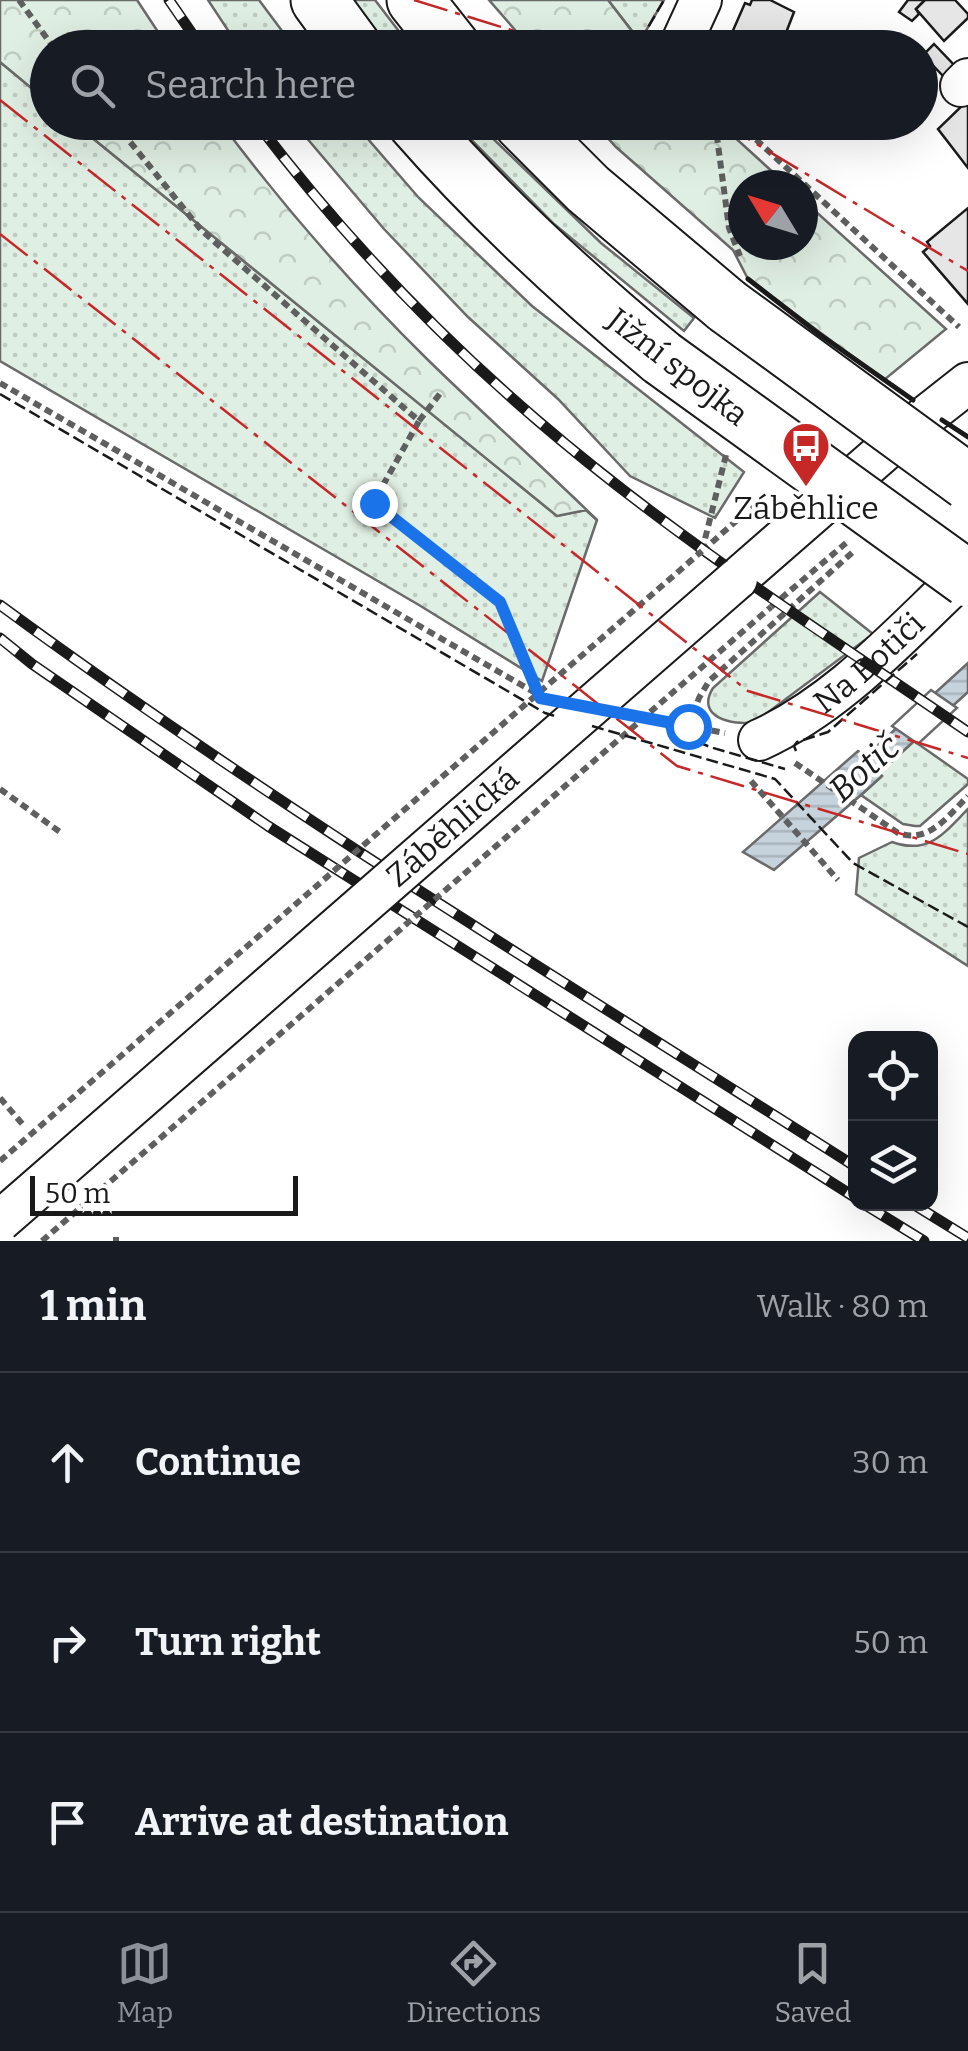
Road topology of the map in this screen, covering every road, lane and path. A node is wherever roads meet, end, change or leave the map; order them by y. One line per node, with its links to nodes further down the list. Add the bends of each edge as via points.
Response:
1 (19, 0): 5 (path)
2 (319, 0): 6 (highway)
3 (415, 0): 7 (highway)
4 (701, 0): 8 (street)
5 (41, 30)
6 (341, 30)
7 (439, 30)
8 (687, 30)
9 (128, 140): 17 (path, via 201,230)
10 (433, 140): 24 (highway, Jižní spojka, bridge, via 518,233 662,358)
11 (538, 140): 19 (highway, bridge, via 727,306)
12 (755, 140): 13 (path)
13 (963, 342): 18 (street, Záběhlická)
14 (0, 383): 25 (path)
15 (968, 383): 18 (street, Záběhlická)
16 (442, 390): 17 (path)
17 (419, 420): 25 (path, via 374,503 500,602)
18 (907, 431): 37 (street, Záběhlická, bridge)
19 (968, 482)
20 (768, 493): 36 (path, bridge)
21 (860, 531): 38 (path, bridge)
22 (867, 540): 27 (path, via 710,682 688,726)
23 (968, 571): 28 (street, Na Botiči, via 795,723)
24 (968, 579)
25 (540, 698): 26 (path)
26 (559, 701)
27 (633, 715)
28 (774, 750): 31 (path, via 898,833 923,836)
29 (751, 781): 33 (path)
30 (0, 789): 32 (path)
31 (968, 796)
32 (60, 832)
33 (838, 880)
34 (0, 1098): 35 (path)
35 (24, 1126)
36 (0, 1161)
37 (0, 1222)
38 (42, 1241)

